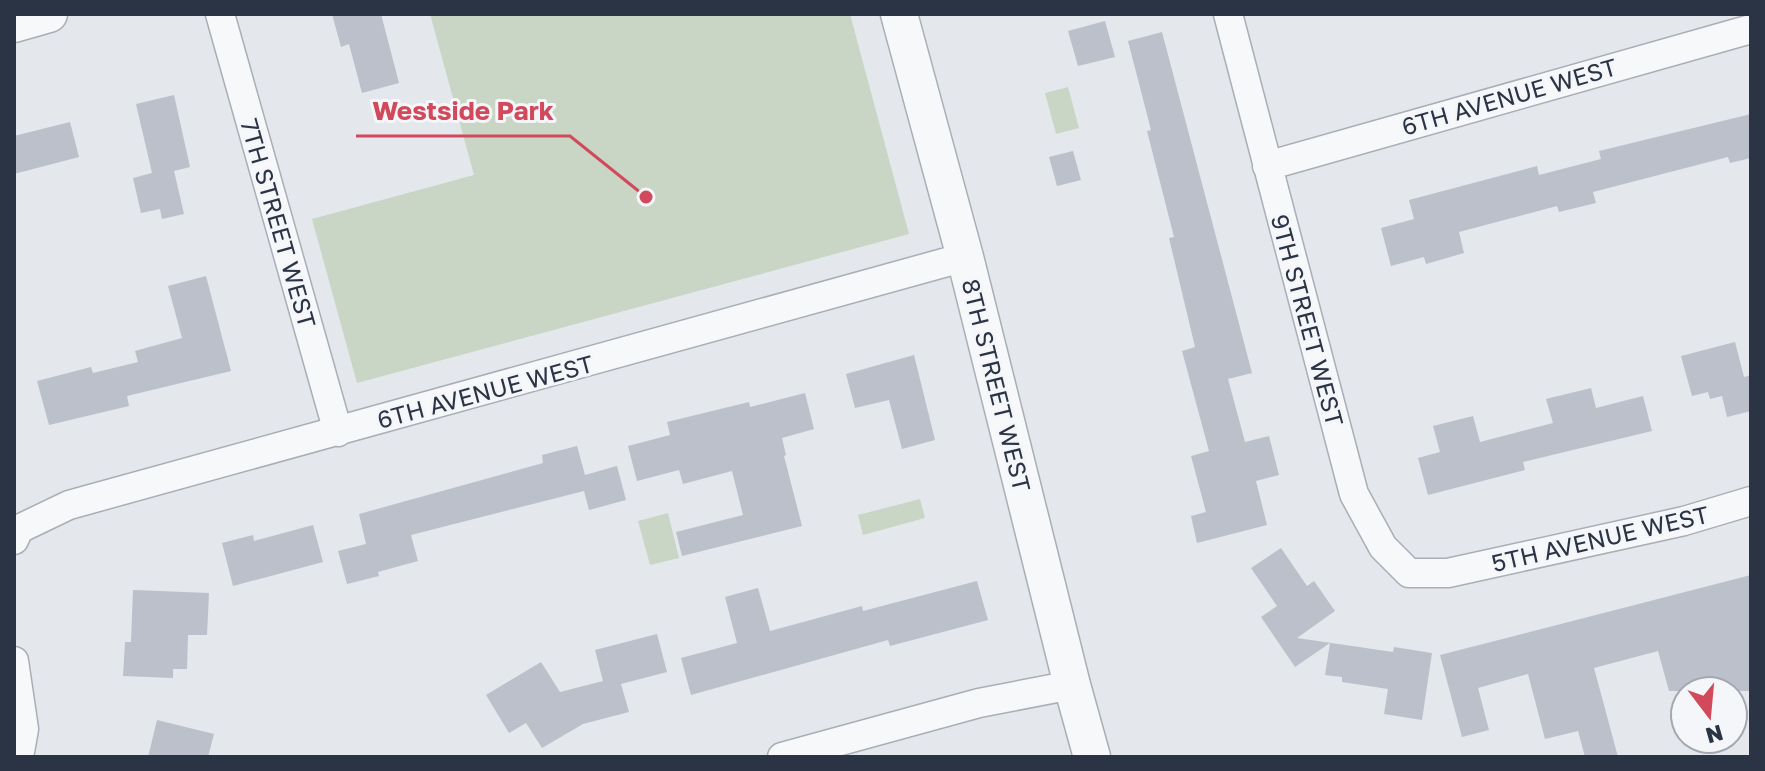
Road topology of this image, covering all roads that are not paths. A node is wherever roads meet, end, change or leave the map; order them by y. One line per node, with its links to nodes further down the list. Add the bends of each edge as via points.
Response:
1 (49, 14): 5 (street)
2 (220, 14): 9 (street, 7TH STREET WEST)
3 (899, 14): 8 (street, 8TH STREET WEST)
4 (1228, 14): 7 (street, 9TH STREET WEST)
5 (14, 24)
6 (1751, 29): 7 (street, 6TH AVENUE WEST)
7 (1267, 166): 12 (street, 9TH STREET WEST, via 1354,494 1383,547 1409,573)
8 (965, 257): 9 (street, 6TH AVENUE WEST); 14 (street, 8TH STREET WEST)
9 (338, 432): 11 (street, 6TH AVENUE WEST, via 69,505 19,529)
10 (1751, 501): 12 (street, 5TH AVENUE WEST)
11 (14, 540)
12 (1448, 573)
13 (14, 661): 15 (street, via 24,729)
14 (1072, 685): 16 (street, via 979,703); 17 (street, 8TH STREET WEST)
15 (19, 757)
16 (782, 757)
17 (1092, 757)

